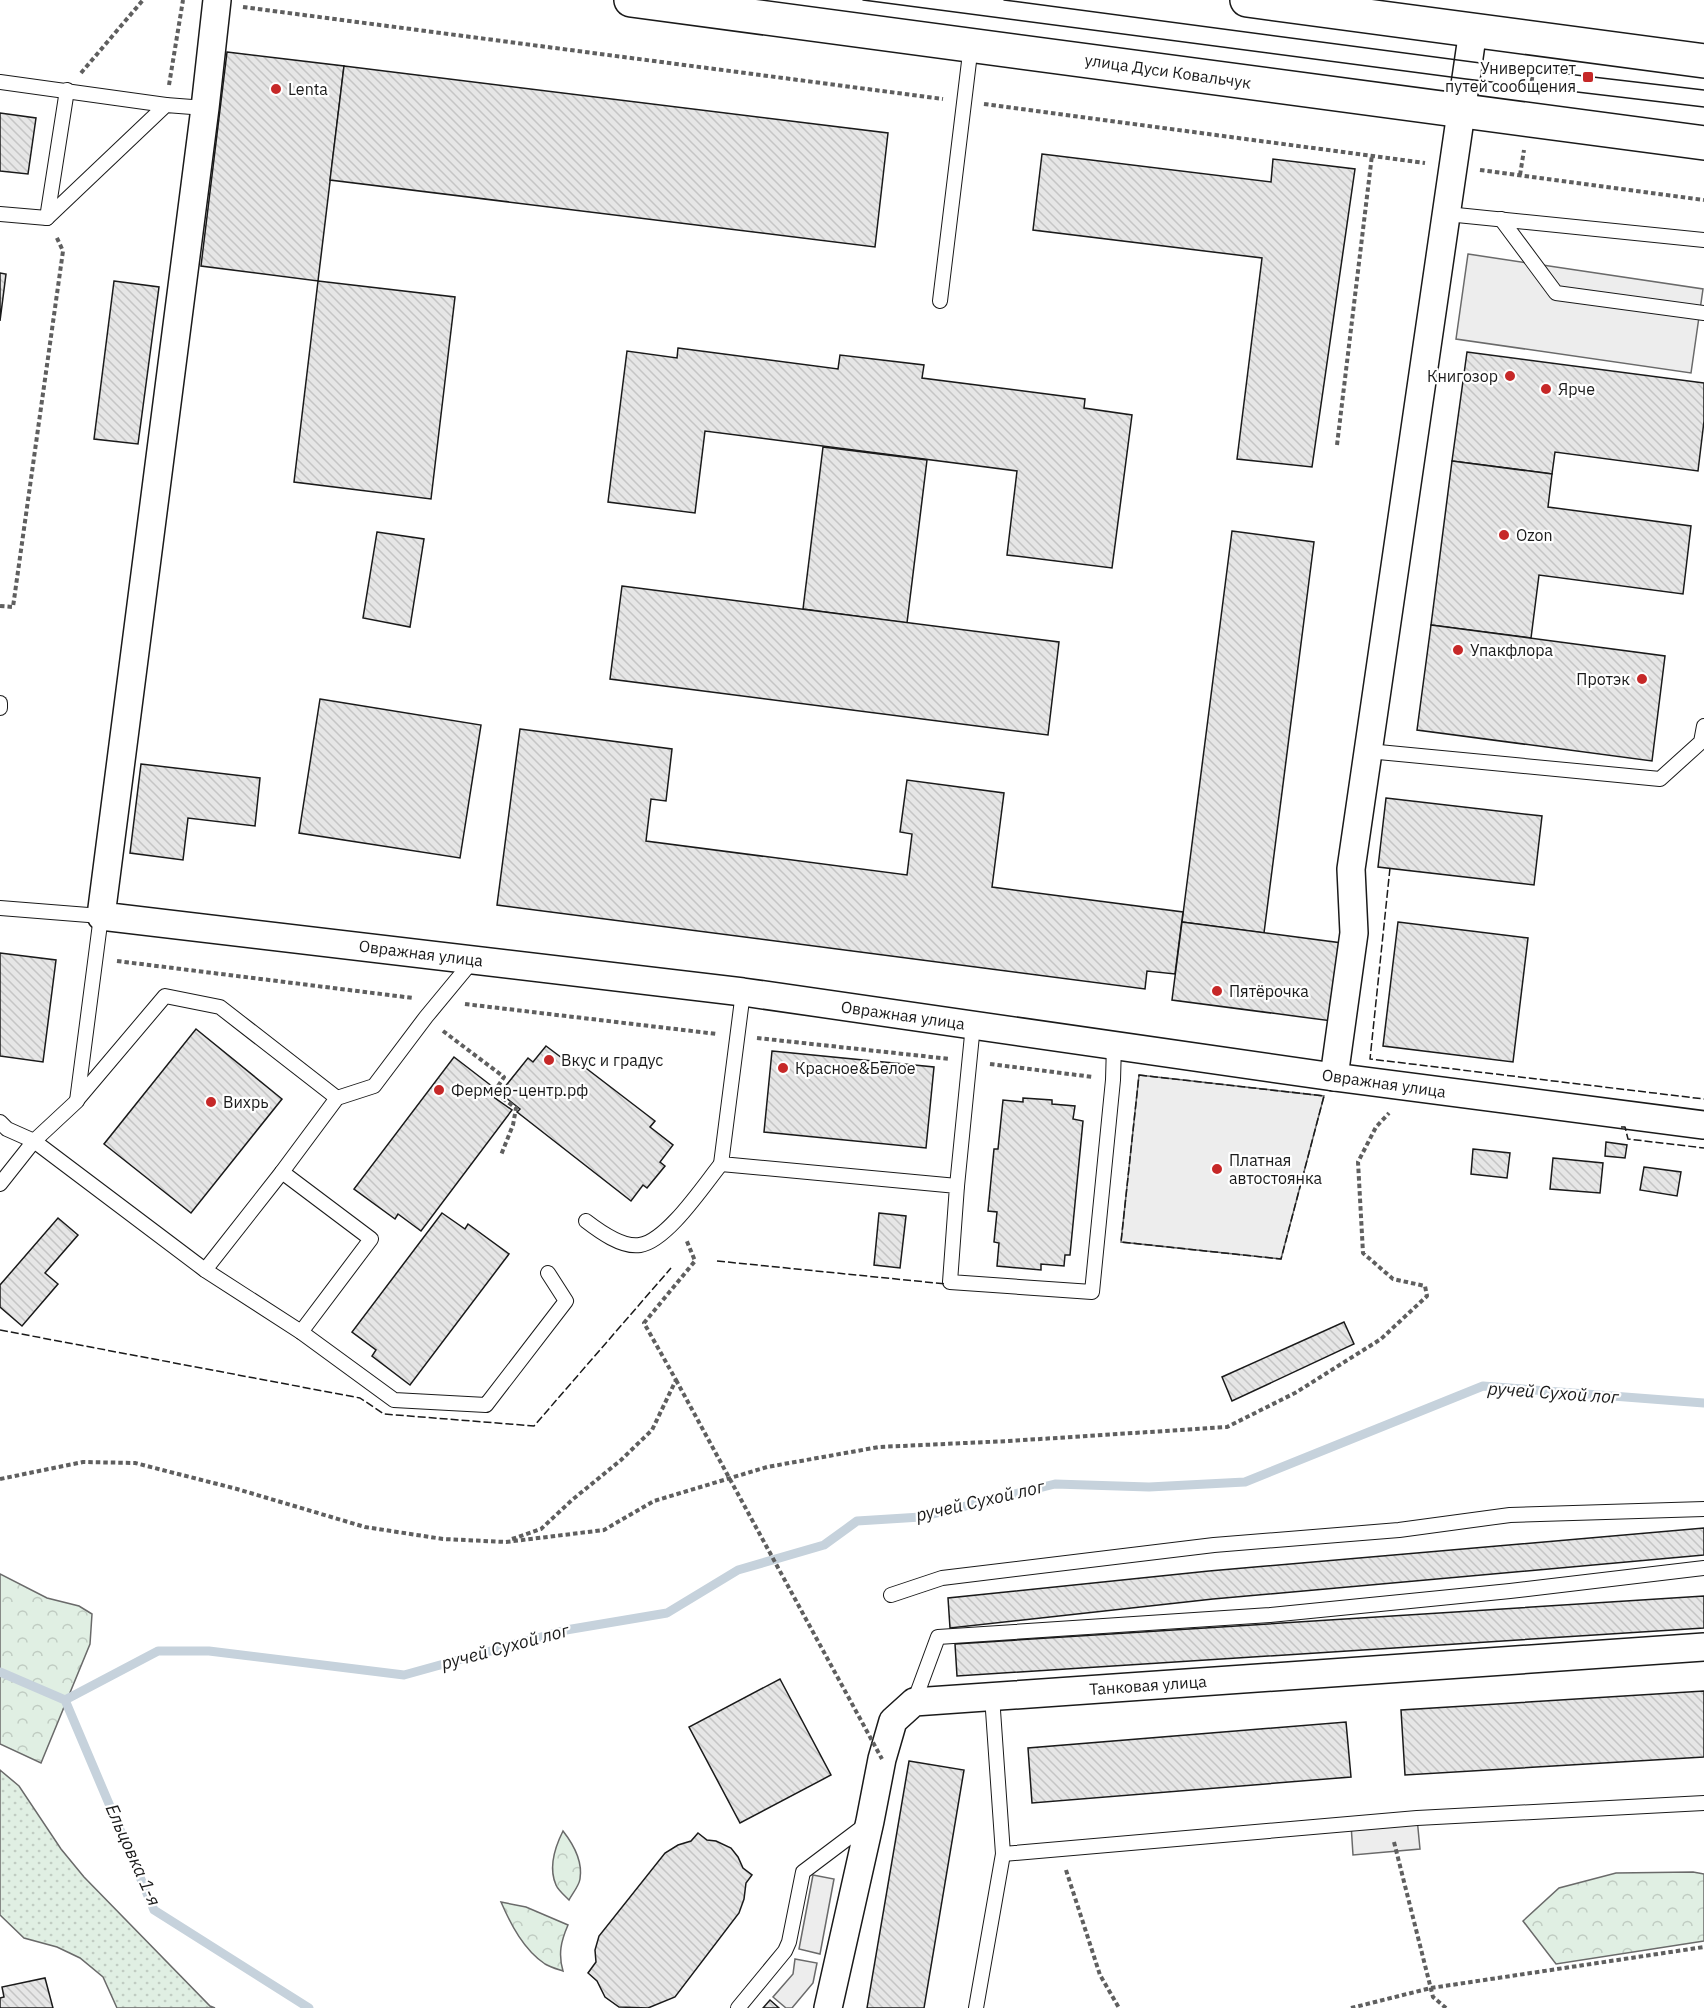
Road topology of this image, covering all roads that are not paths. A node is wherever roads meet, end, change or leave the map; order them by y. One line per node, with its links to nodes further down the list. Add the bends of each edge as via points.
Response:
1 (631, 0): 5 (main road, улица Дуси Ковальчук)
2 (1247, 0): 4 (main road)
3 (216, 2): 10 (street)
4 (1473, 30): 6 (main road); 11 (street)
5 (970, 45): 11 (main road, улица Дуси Ковальчук); 18 (lane)
6 (1704, 60)
7 (0, 82): 8 (lane)
8 (67, 90): 9 (lane); 15 (lane)
9 (166, 105): 10 (lane); 15 (lane)
10 (205, 108): 23 (street)
11 (1462, 111): 12 (main road, улица Дуси Ковальчук); 14 (street)
12 (1704, 143)
13 (0, 214): 15 (lane)
14 (1447, 214): 16 (lane); 21 (street)
15 (47, 218)
16 (1501, 219): 17 (lane); 19 (lane, via 1556,293)
17 (1704, 240)
18 (940, 301)
19 (1704, 313)
20 (1704, 726): 21 (lane, via 1701,742 1660,778)
21 (1368, 752): 28 (street, via 1351,868 1354,933)
22 (0, 908): 23 (lane)
23 (101, 916): 24 (street, Овражная улица); 30 (lane)
24 (474, 959): 25 (street, Овражная улица); 29 (lane, via 374,1086)
25 (743, 992): 26 (street, Овражная улица); 34 (lane)
26 (973, 1025): 27 (street, Овражная улица); 37 (lane)
27 (1114, 1045): 28 (street, Овражная улица); 37 (lane, via 1092,1292 950,1282)
28 (1334, 1077): 32 (street, Овражная улица)
29 (337, 1098): 30 (lane, via 220,1007 165,996); 35 (lane)
30 (77, 1101): 33 (lane)
31 (0, 1122): 33 (lane)
32 (1704, 1125)
33 (34, 1141): 36 (lane); 39 (lane)
34 (721, 1164): 37 (lane); 38 (lane, via 663,1234 639,1245 611,1239)
35 (282, 1172): 39 (lane); 41 (lane, via 371,1239)
36 (0, 1184)
37 (957, 1185)
38 (586, 1221)
39 (206, 1270): 41 (lane)
40 (548, 1273): 41 (lane, via 566,1301 486,1405 394,1400)
41 (301, 1332)
42 (1704, 1509): 44 (lane, via 1510,1515 1399,1530 1214,1545 942,1578)
43 (1704, 1568): 47 (lane, via 1270,1615 938,1637)
44 (891, 1595)
45 (1704, 1647): 46 (street, Танковая улица)
46 (992, 1696): 47 (street, Танковая улица); 50 (lane)
47 (914, 1702): 49 (street, via 893,1721)
48 (1704, 1803): 50 (lane, via 1389,1821)
49 (870, 1821): 51 (lane, via 803,1872 785,1951); 52 (street)
50 (1003, 1854): 53 (lane)
51 (738, 2008)
52 (828, 2008)
53 (976, 2008)

